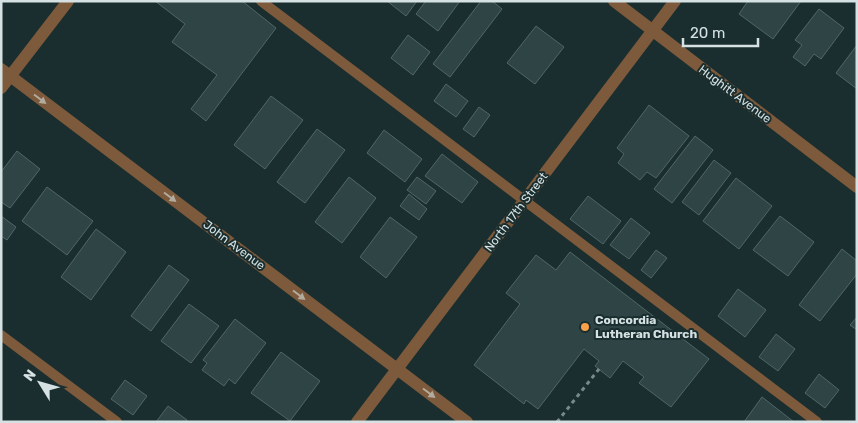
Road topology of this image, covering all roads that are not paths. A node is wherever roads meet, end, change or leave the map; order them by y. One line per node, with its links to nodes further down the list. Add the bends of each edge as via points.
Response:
1 (68, 1): 6 (street)
2 (262, 1): 9 (lane)
3 (614, 1): 5 (street, Hughitt Avenue)
4 (675, 1): 5 (street, North 17th Street)
5 (652, 30): 8 (street, Hughitt Avenue); 9 (street, North 17th Street)
6 (6, 73): 7 (street); 11 (street, John Avenue, one-way to 11)
7 (1, 88)
8 (857, 187)
9 (524, 201): 11 (street, North 17th Street); 15 (lane)
10 (1, 335): 12 (lane)
11 (398, 369): 13 (street, North 17th Street); 14 (street, John Avenue, one-way to 14)
12 (117, 422)
13 (357, 422)
14 (466, 422)
15 (817, 422)

